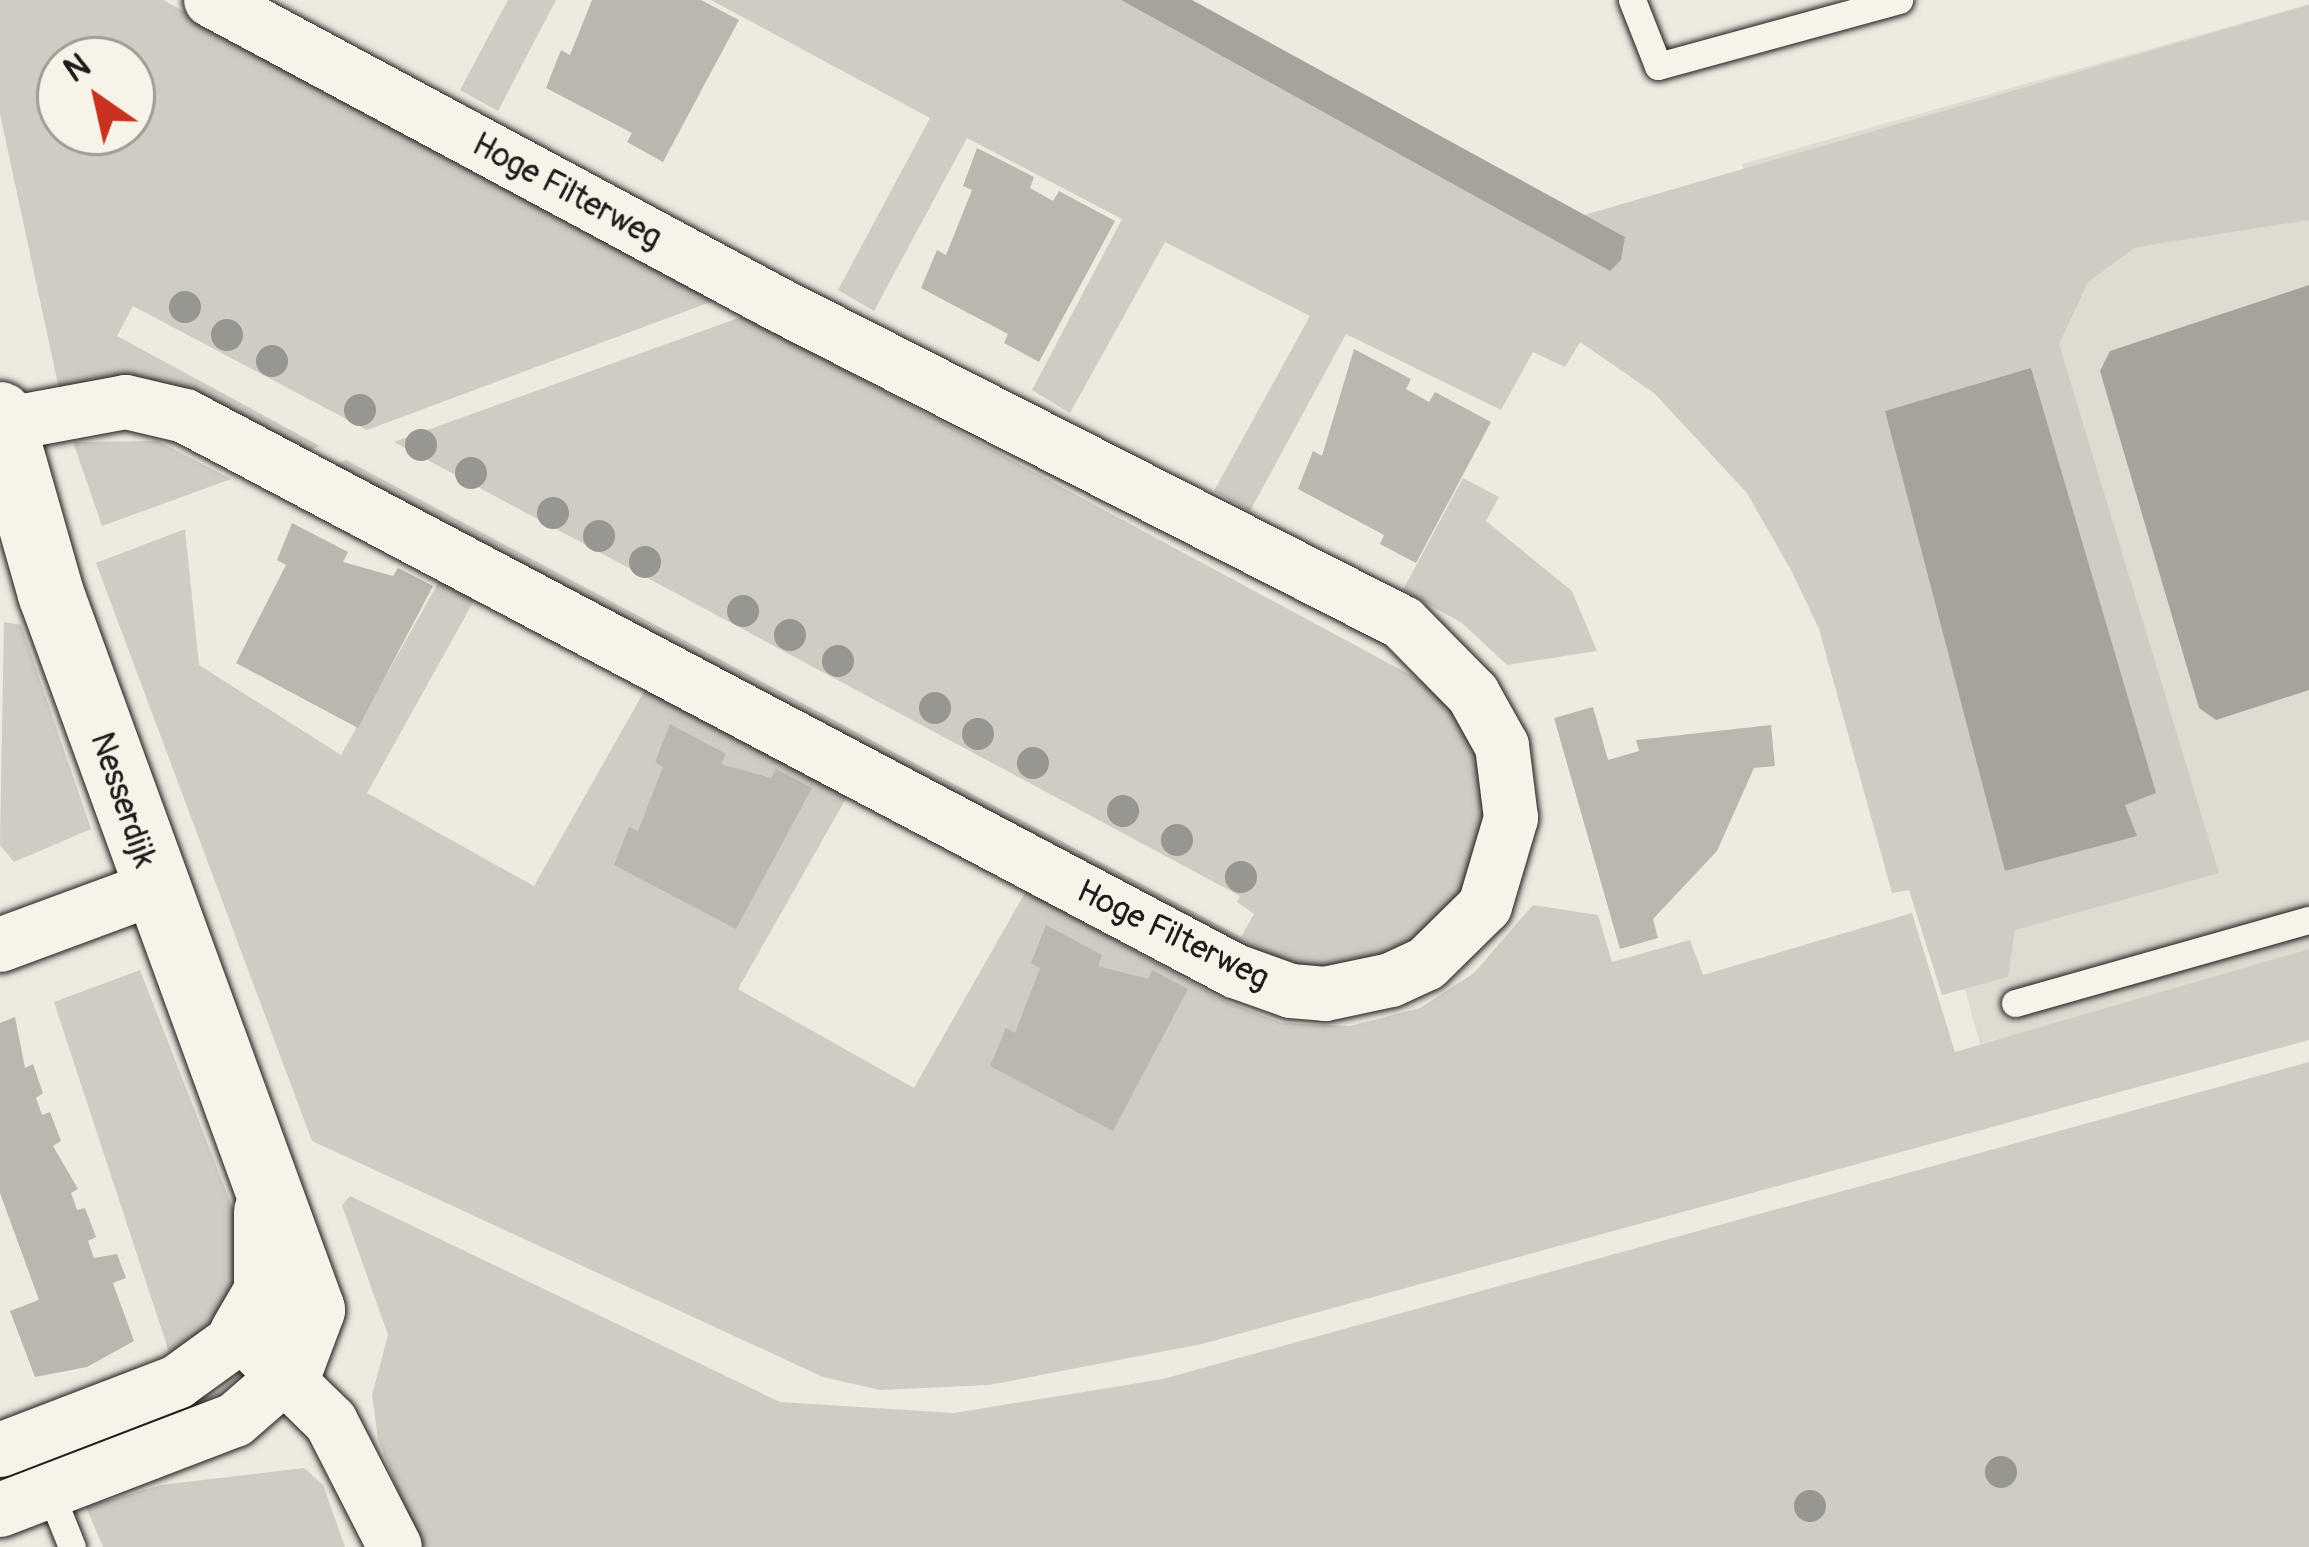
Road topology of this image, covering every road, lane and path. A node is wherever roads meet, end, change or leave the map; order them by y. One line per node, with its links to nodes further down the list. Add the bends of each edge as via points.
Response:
1 (211, 0): 4 (street, Hoge Filterweg, via 962,400 1403,622 1473,694 1502,746 1511,818 1485,906 1426,964 1391,980 1325,994 1291,991 1235,971 185,416 126,401)
2 (1632, 0): 3 (lane, via 1658,66)
3 (1899, 0)
4 (1, 420): 5 (street, Nesserdijk, via 51,594)
5 (154, 888): 7 (street); 9 (street, Nesserdijk, via 262,1179 272,1250)
6 (2309, 920): 8 (lane)
7 (0, 945)
8 (2014, 1003)
9 (265, 1354): 10 (street); 11 (street, via 235,1420); 14 (street, via 358,1464)
10 (17, 1443): 11 (street)
11 (50, 1492): 12 (street); 13 (lane)
12 (0, 1510)
13 (72, 1547)
14 (395, 1547)

